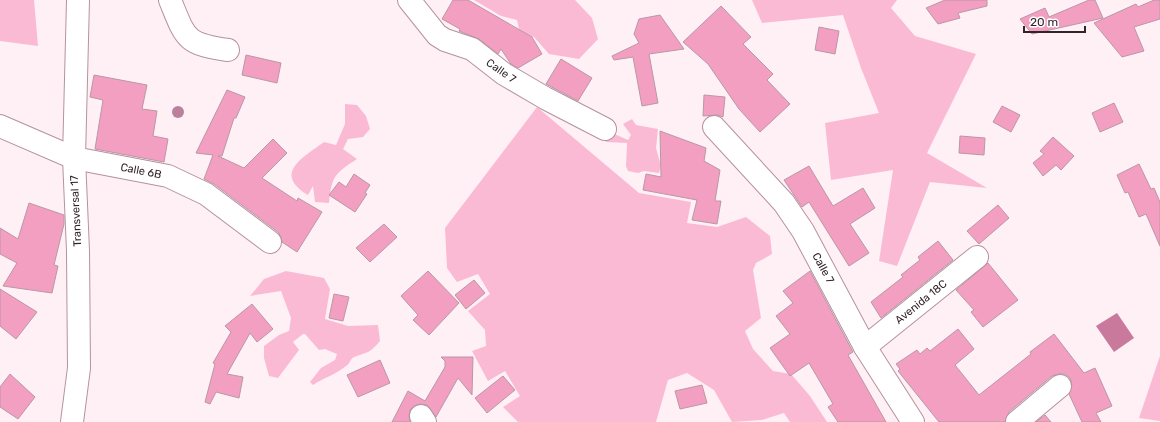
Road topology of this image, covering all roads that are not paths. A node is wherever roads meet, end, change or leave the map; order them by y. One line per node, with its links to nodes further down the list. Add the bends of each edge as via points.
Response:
1 (78, 0): 8 (street, Transversal 17)
2 (170, 0): 4 (street, via 190,40 207,47)
3 (409, 0): 7 (street, Calle 7, via 437,35 472,49 504,74)
4 (228, 50)
5 (0, 126): 8 (street, Calle 6B)
6 (714, 127): 11 (street, Calle 7, via 784,203 803,231)
7 (605, 129)
8 (74, 158): 9 (street, Calle 6B, via 168,176 206,194); 13 (street, Transversal 17, via 79,368)
9 (270, 242)
10 (977, 257): 11 (street, Avenida 18C)
11 (866, 347): 14 (street, Calle 7)
12 (1060, 386): 15 (street)
13 (72, 422)
14 (913, 422)
15 (1017, 422)

